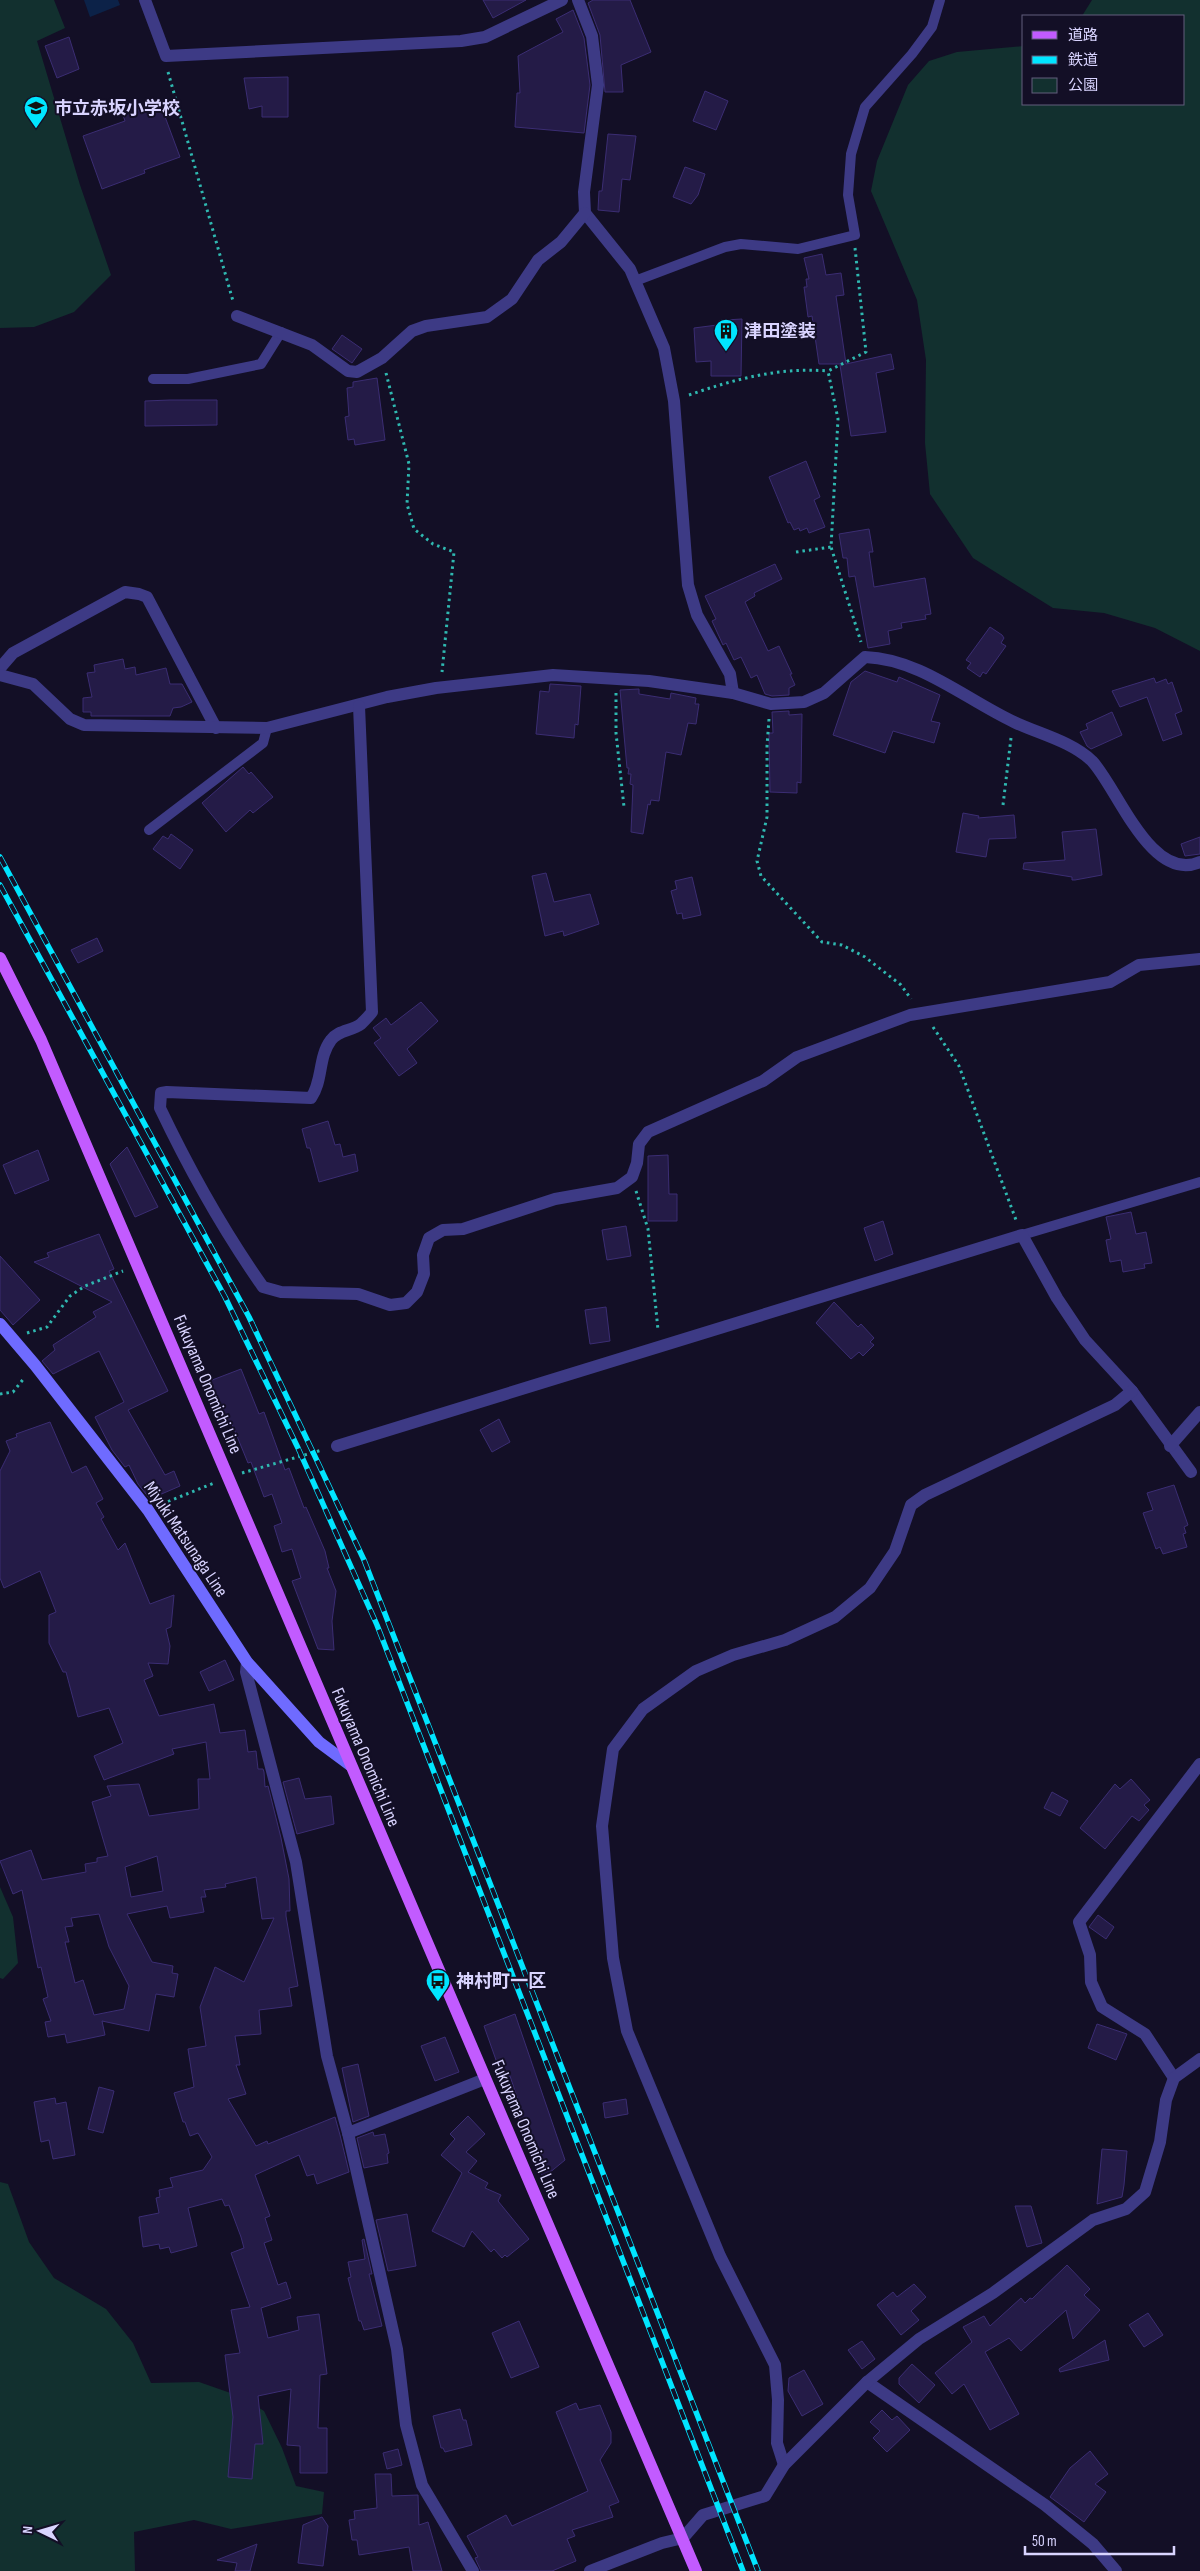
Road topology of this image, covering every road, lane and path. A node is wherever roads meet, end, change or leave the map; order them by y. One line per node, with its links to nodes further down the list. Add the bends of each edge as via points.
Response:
1 (145, 0): 5 (street)
2 (562, 0): 5 (street, via 485,37 461,41)
3 (578, 0): 6 (street, via 592,36 598,86 584,192)
4 (940, 0): 7 (lane, via 932,27 865,107 851,154 848,195)
5 (166, 56): 9 (path, via 170,84)
6 (585, 213): 8 (street, via 630,269); 11 (street, via 561,242 538,260 512,299 487,317 412,331)
7 (854, 235): 8 (lane, via 798,249 741,244 725,247); 12 (path, via 866,352)
8 (635, 282): 14 (street, via 664,348)
9 (237, 316): 10 (street)
10 (281, 332): 11 (street, via 312,345 348,371 357,372); 13 (lane, via 261,364 188,379)
11 (382, 358): 21 (path, via 409,464 407,504 414,529 433,544 454,552 443,669)
12 (828, 371): 14 (path, via 799,368 732,380); 15 (path, via 838,419)
13 (152, 379)
14 (674, 400): 22 (street, via 688,585 698,616 730,674)
15 (831, 547): 16 (path); 17 (path)
16 (796, 552)
17 (865, 657): 23 (street, via 824,694 804,702); 25 (street, via 887,658 912,667)
18 (0, 668): 26 (street, via 13,653 124,592 139,594 147,597)
19 (0, 675): 26 (street, via 33,684 70,719 84,725)
20 (617, 678): 21 (street, via 553,675); 22 (street); 29 (path, via 616,733)
21 (436, 688): 24 (street)
22 (732, 694): 23 (street)
23 (771, 704): 34 (path, via 767,746 767,817 757,862 762,876 822,942 842,945 865,956 901,985)
24 (358, 706): 27 (street); 35 (street, via 372,1012 361,1024 335,1035 330,1041 324,1053 316,1091 311,1098 161,1093 160,1108 229,1239 263,1287 280,1292 358,1294 390,1304 406,1303 417,1292 424,1274 423,1255 429,1238 443,1230 463,1229 555,1199 617,1188)
25 (1013, 722): 28 (path); 31 (street, via 1076,749 1092,762 1135,828 1168,861 1182,867)
26 (216, 728): 27 (street)
27 (267, 728): 30 (lane, via 262,743)
28 (1003, 805)
29 (624, 807)
30 (149, 830)
31 (1200, 862)
32 (0, 958): 38 (main road, Fukuyama Onomichi Line, via 41,1040)
33 (1200, 959): 34 (street, via 1139,965 1110,982)
34 (920, 1012): 35 (street, via 797,1057 763,1081 648,1132 639,1144); 37 (path, via 936,1029 959,1066)
35 (632, 1177): 41 (path, via 648,1229)
36 (1200, 1182): 37 (lane)
37 (1022, 1234): 41 (street); 43 (street, via 1057,1298 1085,1340)
38 (138, 1265): 40 (path, via 85,1286 70,1296 47,1327); 49 (main road, Fukuyama Onomichi Line)
39 (0, 1324): 40 (main road, Miyuki Matsunaga Line)
40 (12, 1338): 42 (main road, Miyuki Matsunaga Line)
41 (660, 1346): 46 (street)
42 (35, 1365): 44 (path, via 13,1392); 50 (main road, Miyuki Matsunaga Line)
43 (1132, 1391): 47 (street); 59 (street, via 1115,1405 925,1495 911,1505 895,1551 870,1588 835,1617 785,1640 733,1654 696,1671 643,1709 613,1749 602,1826 613,1958 627,2031 720,2256 775,2365 777,2443)
44 (0, 1394)
45 (1200, 1412): 47 (street)
46 (337, 1446): 49 (path)
47 (1170, 1446): 48 (street)
48 (1191, 1472)
49 (229, 1477): 50 (path); 53 (main road, Fukuyama Onomichi Line)
50 (148, 1510): 51 (main road, Miyuki Matsunaga Line)
51 (248, 1662): 53 (main road, Miyuki Matsunaga Line, via 319,1742); 57 (street, via 246,1672 296,1862 327,2056)
52 (1200, 1764): 55 (street, via 1079,1922 1090,1955 1091,1982 1102,2007 1145,2034)
53 (350, 1765): 56 (main road, Fukuyama Onomichi Line)
54 (1200, 2060): 55 (street)
55 (1174, 2078): 58 (street, via 1145,2192 1126,2209 1093,2220 993,2293 919,2339)
56 (485, 2079): 57 (street); 60 (main road, Fukuyama Onomichi Line)
57 (348, 2133): 61 (street, via 397,2349 406,2426 422,2485)
58 (867, 2382): 59 (street); 64 (street, via 1045,2505 1093,2544)
59 (784, 2465): 60 (street, via 765,2496 703,2515)
60 (683, 2538): 62 (street); 63 (main road, Fukuyama Onomichi Line)
61 (473, 2571)
62 (590, 2571)
63 (696, 2571)
64 (1116, 2571)

